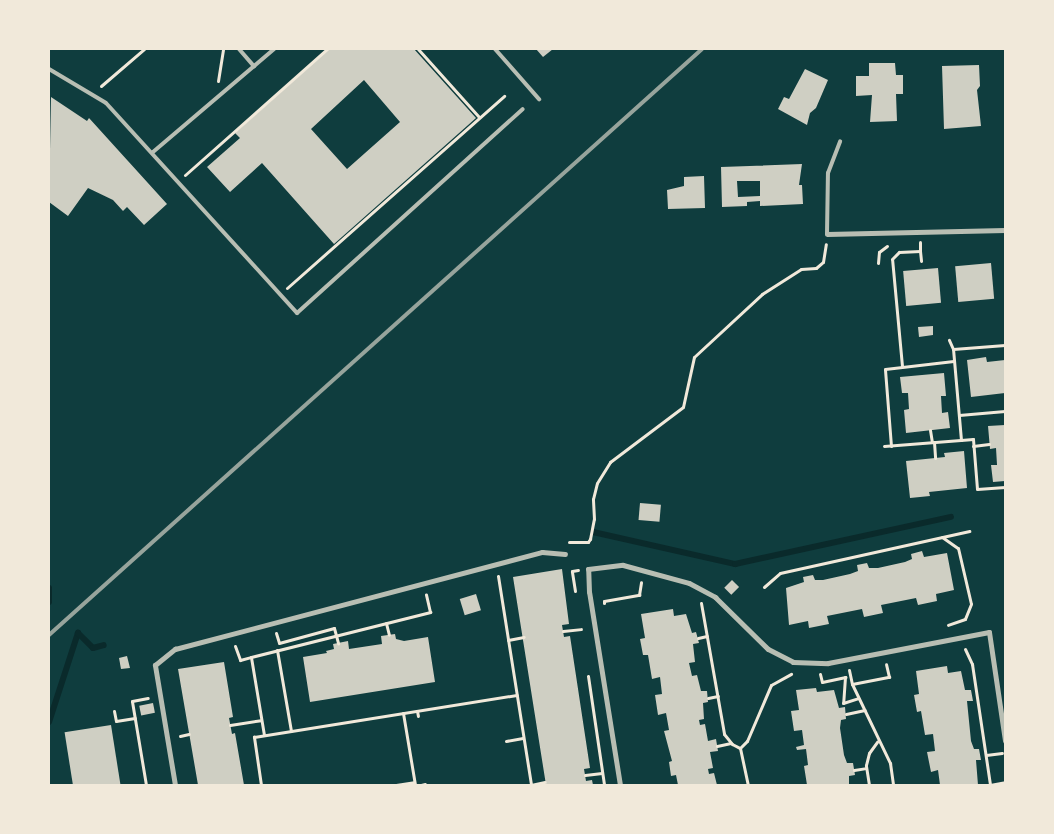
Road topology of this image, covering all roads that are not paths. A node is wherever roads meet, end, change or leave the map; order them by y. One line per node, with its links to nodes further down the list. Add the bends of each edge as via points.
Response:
1 (239, 49): 4 (lane)
2 (274, 49): 4 (lane)
3 (495, 49): 6 (lane)
4 (254, 66): 9 (lane)
5 (49, 69): 9 (lane, via 106,104)
6 (539, 99)
7 (523, 109): 9 (lane, via 297,313)
8 (840, 140): 11 (lane, via 828,173)
9 (152, 152)
10 (1005, 230): 11 (street)
11 (827, 234)
12 (565, 551): 14 (street, via 542,552 174,649 155,665)
13 (1005, 741): 15 (street, via 989,632 828,663 793,662 768,649 715,597 689,583 623,565 588,569)
14 (175, 785)
15 (620, 785)

